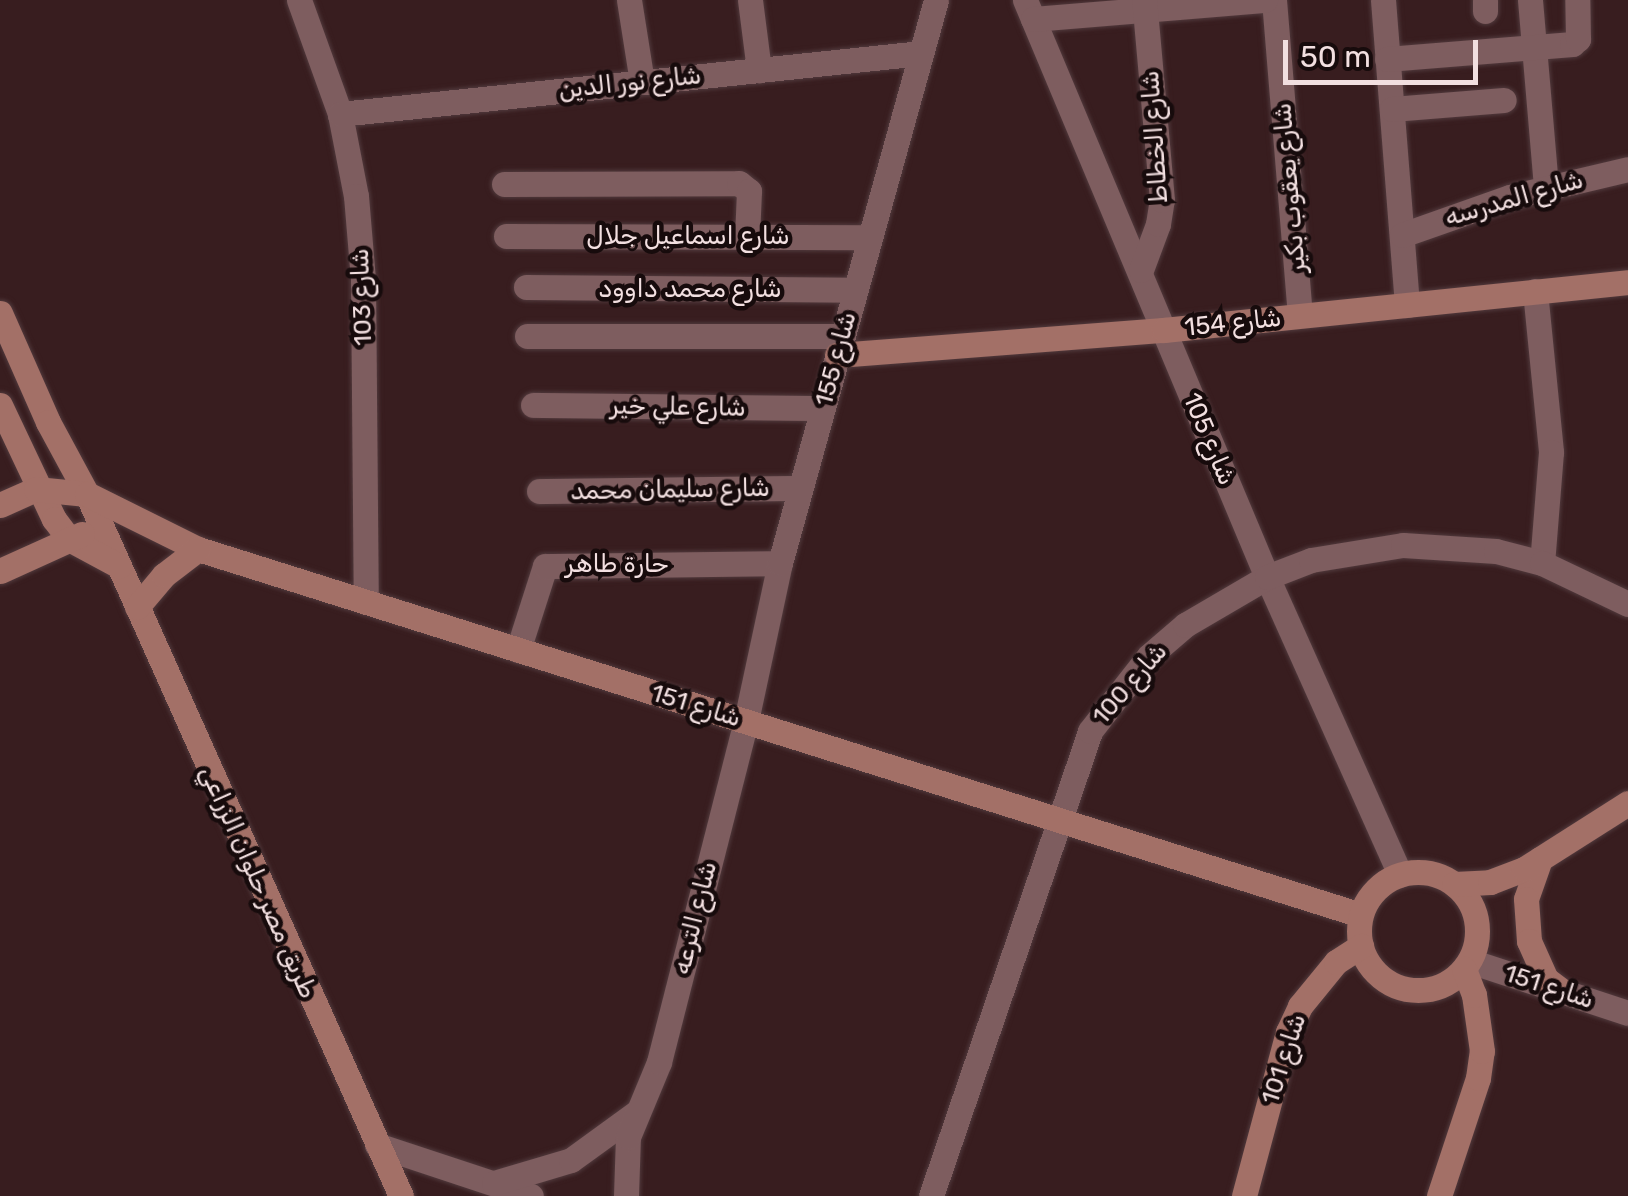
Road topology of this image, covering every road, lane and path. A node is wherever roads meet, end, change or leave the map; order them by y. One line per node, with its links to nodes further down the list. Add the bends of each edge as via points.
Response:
1 (299, 0): 19 (street, شارع 103)
2 (628, 0): 16 (street)
3 (750, 0): 15 (street)
4 (936, 0): 13 (street, شارع 155)
5 (1264, 0): 10 (street)
6 (1274, 0): 34 (street, شارع يعقوب بكير)
7 (1383, 0): 14 (street)
8 (1530, 0): 12 (street)
9 (1576, 0): 12 (street, via 1577,41)
10 (1145, 5): 11 (street); 27 (street, شارع الخطاط, via 1162,200)
11 (1029, 10): 27 (street, شارع 105)
12 (1534, 46): 14 (street); 22 (street)
13 (921, 53): 15 (street, شارع نور الدين); 26 (street, شارع 155)
14 (1388, 59): 18 (street)
15 (759, 70): 16 (street, شارع نور الدين)
16 (642, 82): 19 (street, شارع نور الدين)
17 (1504, 100): 18 (street)
18 (1392, 109): 23 (street)
19 (340, 114): 54 (street, شارع 103, via 362,265)
20 (1628, 169): 22 (street, شارع المدرسه)
21 (504, 184): 25 (street, via 740,184 749,191)
22 (1546, 187): 23 (street, شارع المدرسه)
23 (1402, 235): 32 (street)
24 (506, 236): 25 (street, شارع اسماعيل جلال)
25 (748, 236): 26 (street, شارع اسماعيل جلال)
26 (870, 237): 30 (street, شارع 155)
27 (1141, 270): 35 (street, شارع 105)
28 (1628, 282): 31 (street, شارع 154)
29 (526, 287): 30 (street, شارع محمد داوود)
30 (855, 290): 37 (street, شارع 155)
31 (1534, 291): 32 (street, شارع 154); 50 (street, via 1550,452)
32 (1407, 304): 34 (street, شارع 154)
33 (0, 313): 44 (street, طريق مصر حلوان الزراعي)
34 (1300, 316): 35 (street, شارع 154)
35 (1164, 330): 37 (street, شارع 154); 53 (street, شارع 105)
36 (527, 336): 37 (street)
37 (840, 346): 40 (street, شارع 155)
38 (0, 406): 42 (street)
39 (533, 406): 40 (street, شارع علي خير)
40 (822, 408): 41 (street, شارع 155)
41 (800, 488): 43 (street, شارع سليمان محمد); 49 (street, شارع 155)
42 (36, 489): 44 (street, شارع 151); 45 (street); 47 (street)
43 (539, 491)
44 (87, 494): 46 (street, طريق مصر حلوان الزراعي); 48 (street, شارع 151)
45 (0, 505)
46 (101, 525): 47 (street); 51 (street, طريق مصر حلوان الزراعي)
47 (69, 539): 51 (street); 52 (street)
48 (198, 549): 54 (street, شارع 151); 56 (street)
49 (780, 563): 57 (street, حارة طاهر, via 545,566); 58 (street, شارع 155)
50 (1542, 563): 53 (street, شارع 100, via 1496,551 1403,545 1311,560); 55 (street, شارع 100)
51 (119, 566): 56 (street, طريق مصر حلوان الزراعي)
52 (0, 570)
53 (1267, 576): 60 (street, شارع 100, via 1185,625 1117,692 1090,731); 62 (street, شارع 105)
54 (366, 602): 57 (street, شارع 151)
55 (1628, 604)
56 (137, 607): 70 (street, طريق مصر حلوان الزراعي)
57 (518, 650): 58 (street, شارع 151)
58 (746, 721): 60 (street, شارع 151); 69 (street, شارع الترعه, via 658,1062)
59 (1628, 803): 61 (street)
60 (1058, 820): 64 (street, شارع 151); 75 (street, شارع 100)
61 (1540, 860): 63 (street, via 1508,877); 67 (street, via 1526,899 1528,941 1546,979)
62 (1400, 875): 63 (street, via 1428,873); 64 (street, via 1375,890)
63 (1454, 884): 66 (street, via 1477,920 1476,948)
64 (1361, 915): 65 (street)
65 (1360, 946): 66 (street, via 1368,963 1396,987 1433,989); 76 (street, شارع 101, via 1326,972 1300,1006)
66 (1467, 965): 67 (street, شارع 151); 77 (street, via 1482,1050)
67 (1562, 991): 68 (street, شارع 151)
68 (1628, 1013)
69 (636, 1112): 71 (street, شارع الترعه, via 571,1160); 74 (street, شارع الترعه, via 624,1164)
70 (378, 1145): 71 (street); 72 (street, طريق مصر حلوان الزراعي)
71 (494, 1183): 73 (street)
72 (401, 1196)
73 (531, 1196)
74 (626, 1196)
75 (931, 1196)
76 (1244, 1196)
77 (1439, 1196)

